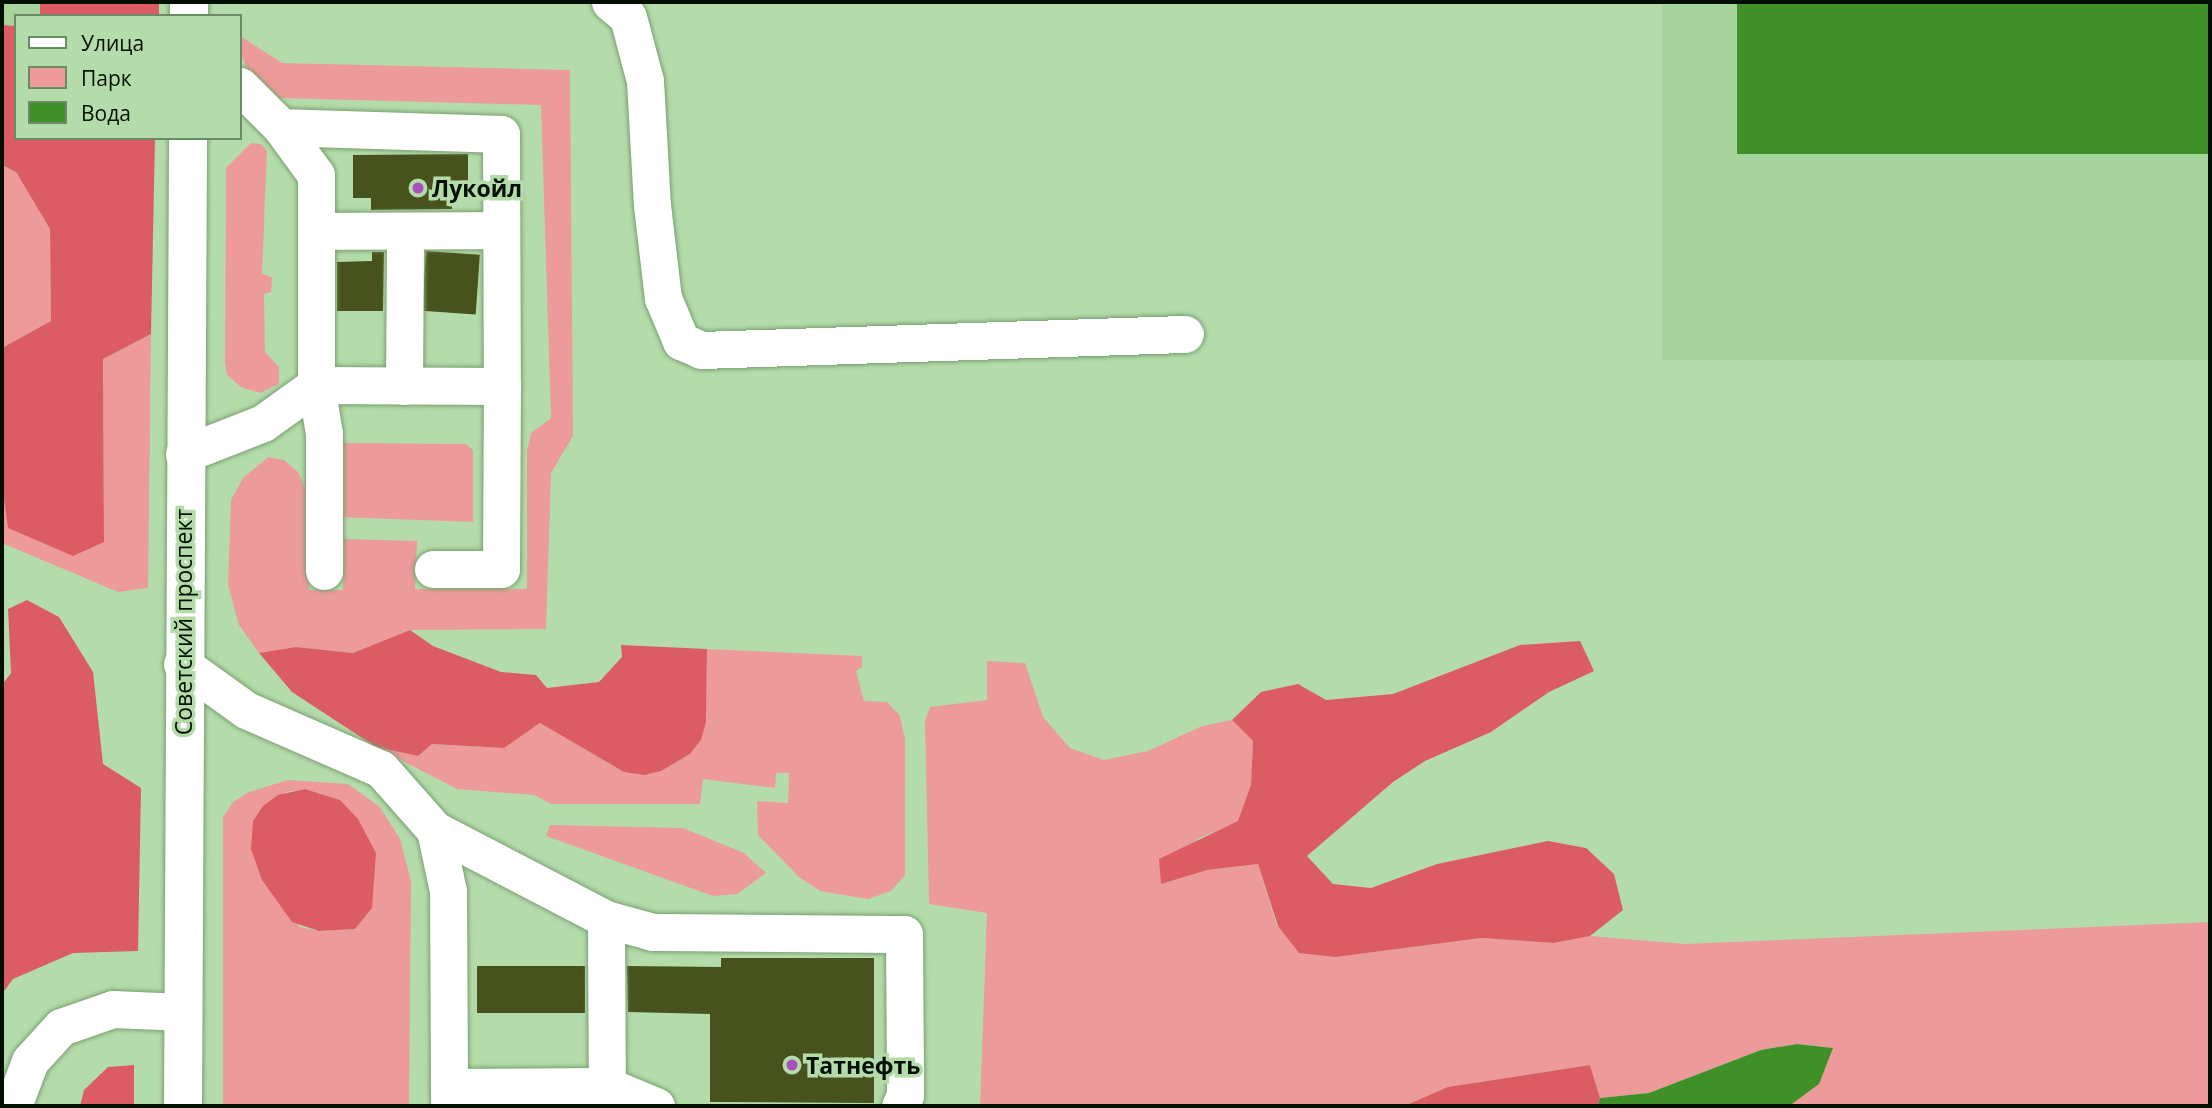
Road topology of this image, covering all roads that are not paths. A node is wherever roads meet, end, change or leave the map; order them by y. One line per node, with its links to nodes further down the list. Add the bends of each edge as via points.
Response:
1 (610, 2): 8 (lane, via 628,17 645,81 663,298 681,341 701,350)
2 (242, 88): 3 (lane)
3 (281, 127): 5 (lane, via 500,134); 6 (lane, via 316,175)
4 (188, 140): 12 (main road, Советский проспект)
5 (501, 230): 7 (lane); 11 (lane)
6 (316, 231): 7 (lane); 9 (lane)
7 (405, 231): 10 (lane)
8 (1185, 334)
9 (316, 385): 10 (lane); 12 (lane, via 262,423); 14 (lane, via 324,434)
10 (404, 386): 11 (lane)
11 (502, 386): 13 (lane, via 500,569)
12 (184, 454): 15 (main road, Советский проспект)
13 (433, 569)
14 (324, 571)
15 (182, 664): 16 (lane, via 246,710 381,769); 18 (main road, Советский проспект)
16 (435, 830): 17 (lane); 20 (lane, via 448,891)
17 (606, 919): 19 (lane); 24 (lane, via 653,932 904,934 905,1095)
18 (183, 1012): 21 (lane, via 113,1009 61,1027 30,1061); 22 (main road, Советский проспект)
19 (607, 1086): 20 (lane); 23 (lane)
20 (449, 1097)
21 (13, 1106)
22 (183, 1106)
23 (656, 1106)
24 (900, 1106)

